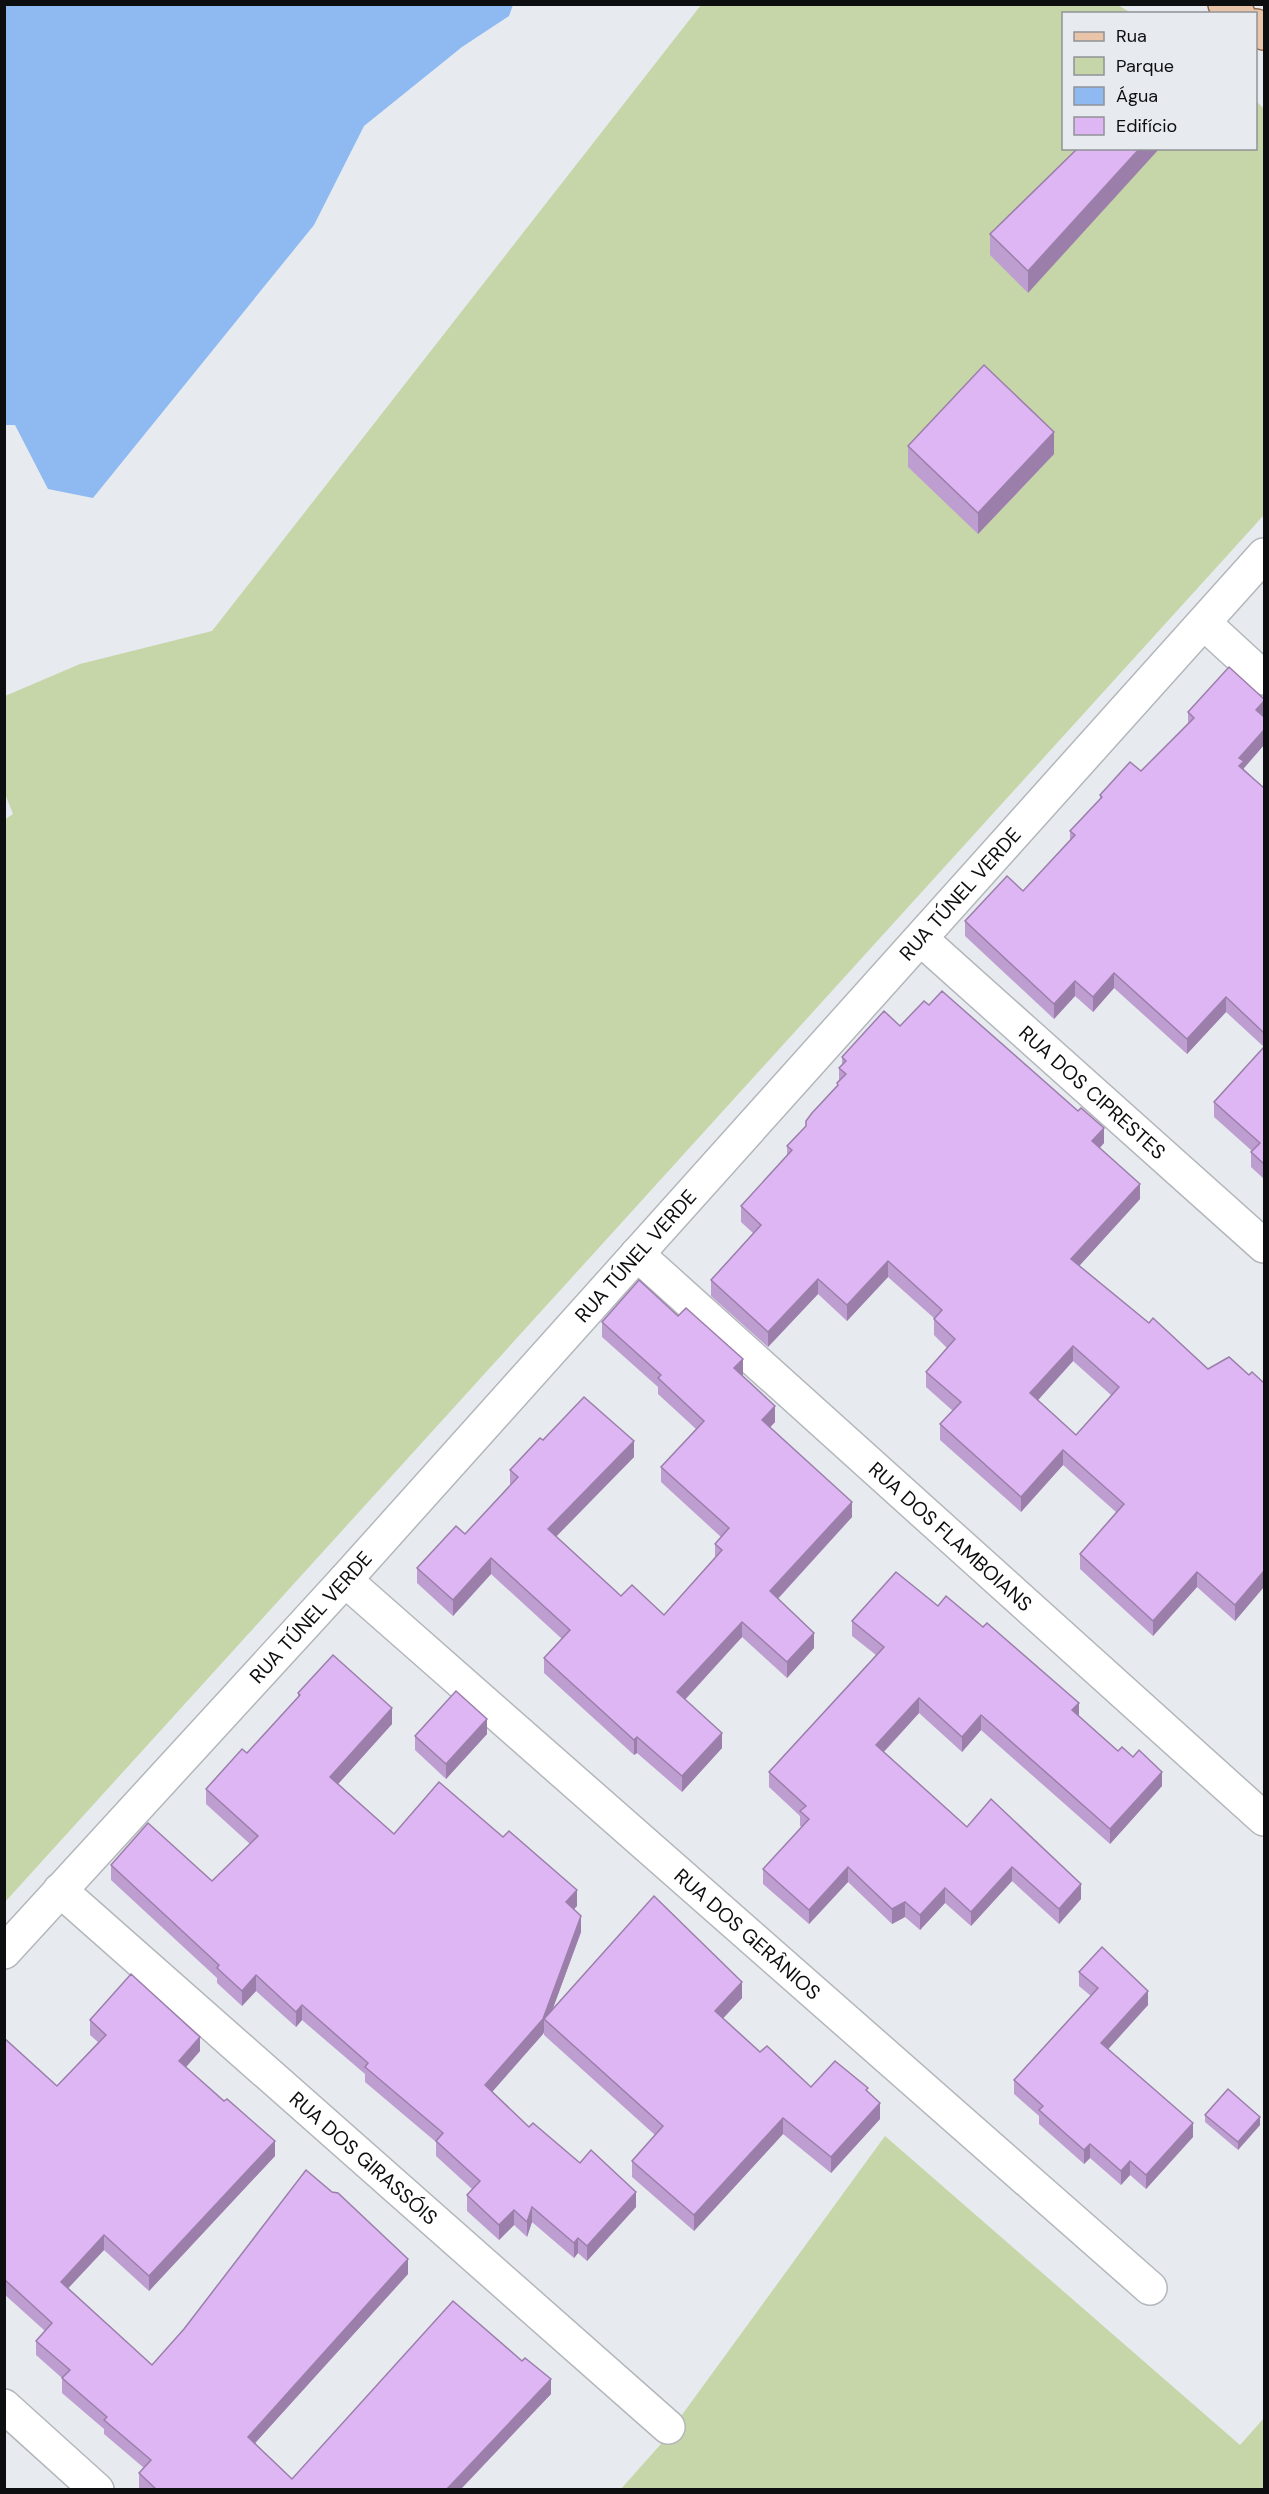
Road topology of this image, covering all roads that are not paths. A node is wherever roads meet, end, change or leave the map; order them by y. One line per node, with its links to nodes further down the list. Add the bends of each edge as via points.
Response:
1 (1264, 555): 2 (street, RUA TÚNEL VERDE)
2 (1204, 623): 3 (street); 4 (street, RUA TÚNEL VERDE)
3 (1264, 678)
4 (921, 939): 5 (street, RUA DOS CIPRESTES); 6 (street, RUA TÚNEL VERDE)
5 (1264, 1245)
6 (637, 1254): 7 (street, RUA TÚNEL VERDE); 8 (street, RUA DOS FLAMBOIANS)
7 (345, 1580): 9 (street, RUA TÚNEL VERDE); 11 (street, RUA DOS GERÂNIOS)
8 (1264, 1818)
9 (60, 1890): 10 (street, RUA TÚNEL VERDE); 13 (street, RUA DOS GIRASSÓIS)
10 (4, 1952)
11 (1150, 2288)
12 (4, 2406): 14 (street)
13 (668, 2427)
14 (97, 2490)

